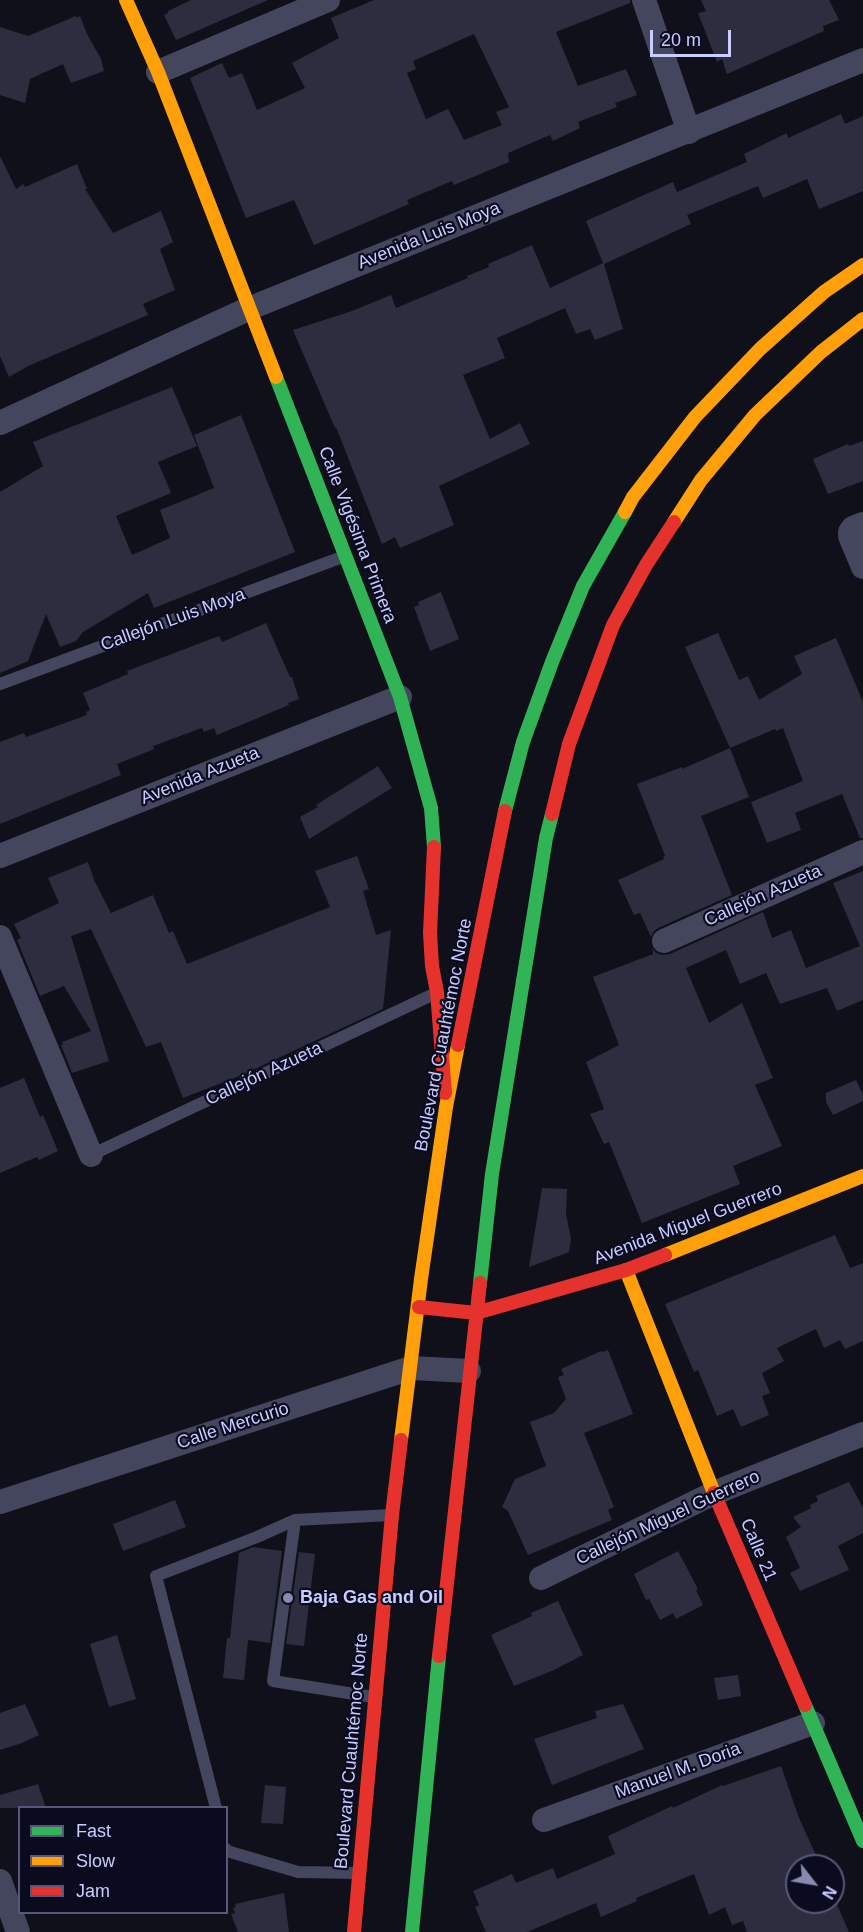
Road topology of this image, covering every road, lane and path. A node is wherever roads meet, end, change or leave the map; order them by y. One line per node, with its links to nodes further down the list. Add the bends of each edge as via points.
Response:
1 (126, 0): 5 (main road, Calle Vigésima Primera)
2 (328, 0): 5 (street)
3 (644, 0): 6 (street)
4 (863, 60): 6 (street, Avenida Luis Moya)
5 (158, 72): 8 (main road, Calle Vigésima Primera)
6 (689, 132): 8 (street, Avenida Luis Moya)
7 (863, 265): 21 (main road, Boulevard Cuauhtémoc Norte, via 824,292 760,349 695,417 633,497 583,586 520,754)
8 (248, 309): 10 (street, Avenida Luis Moya); 12 (main road, Calle Vigésima Primera)
9 (863, 319): 26 (main road, via 821,352 755,415 701,480 613,625 590,683 569,744 546,838 492,1174)
10 (0, 423)
11 (856, 528): 13 (street, via 850,536)
12 (346, 555): 14 (lane, Callejón Luis Moya); 15 (main road, Calle Vigésima Primera)
13 (863, 567)
14 (0, 684)
15 (400, 697): 17 (street, Avenida Azueta); 20 (main road, Calle Vigésima Primera, via 431,808 434,836 430,933)
16 (863, 852): 19 (street, Callejón Azueta)
17 (0, 856)
18 (0, 937): 22 (street)
19 (664, 941)
20 (437, 992): 21 (main road, Calle Vigésima Primera); 22 (lane, Callejón Azueta)
21 (446, 1107): 25 (main road, Boulevard Cuauhtémoc Norte)
22 (91, 1155)
23 (863, 1176): 24 (main road, Avenida Miguel Guerrero)
24 (626, 1270): 26 (main road, Avenida Miguel Guerrero); 30 (main road, Calle 21)
25 (418, 1307): 26 (main road, Avenida Miguel Guerrero); 27 (main road, Boulevard Cuauhtémoc Norte)
26 (476, 1313): 28 (main road)
27 (411, 1368): 28 (street, Calle Mercurio); 31 (street, Calle Mercurio); 32 (main road, Boulevard Cuauhtémoc Norte)
28 (469, 1371): 45 (main road)
29 (863, 1434): 30 (street, Callejón Miguel Guerrero)
30 (714, 1492): 34 (street, Callejón Miguel Guerrero); 36 (main road, Calle 21)
31 (0, 1502)
32 (392, 1515): 33 (lane); 35 (main road, Boulevard Cuauhtémoc Norte)
33 (295, 1520): 35 (lane, via 273,1681); 37 (lane, via 156,1576)
34 (541, 1578)
35 (375, 1697): 41 (main road, Boulevard Cuauhtémoc Norte)
36 (813, 1723): 38 (street, Manuel M. Doria); 39 (main road, Calle 21)
37 (215, 1806)
38 (544, 1820)
39 (863, 1842)
40 (228, 1851): 41 (lane, via 298,1872)
41 (359, 1873): 44 (main road, Boulevard Cuauhtémoc Norte)
42 (0, 1881): 43 (street)
43 (18, 1932)
44 (354, 1932)
45 (412, 1932)

